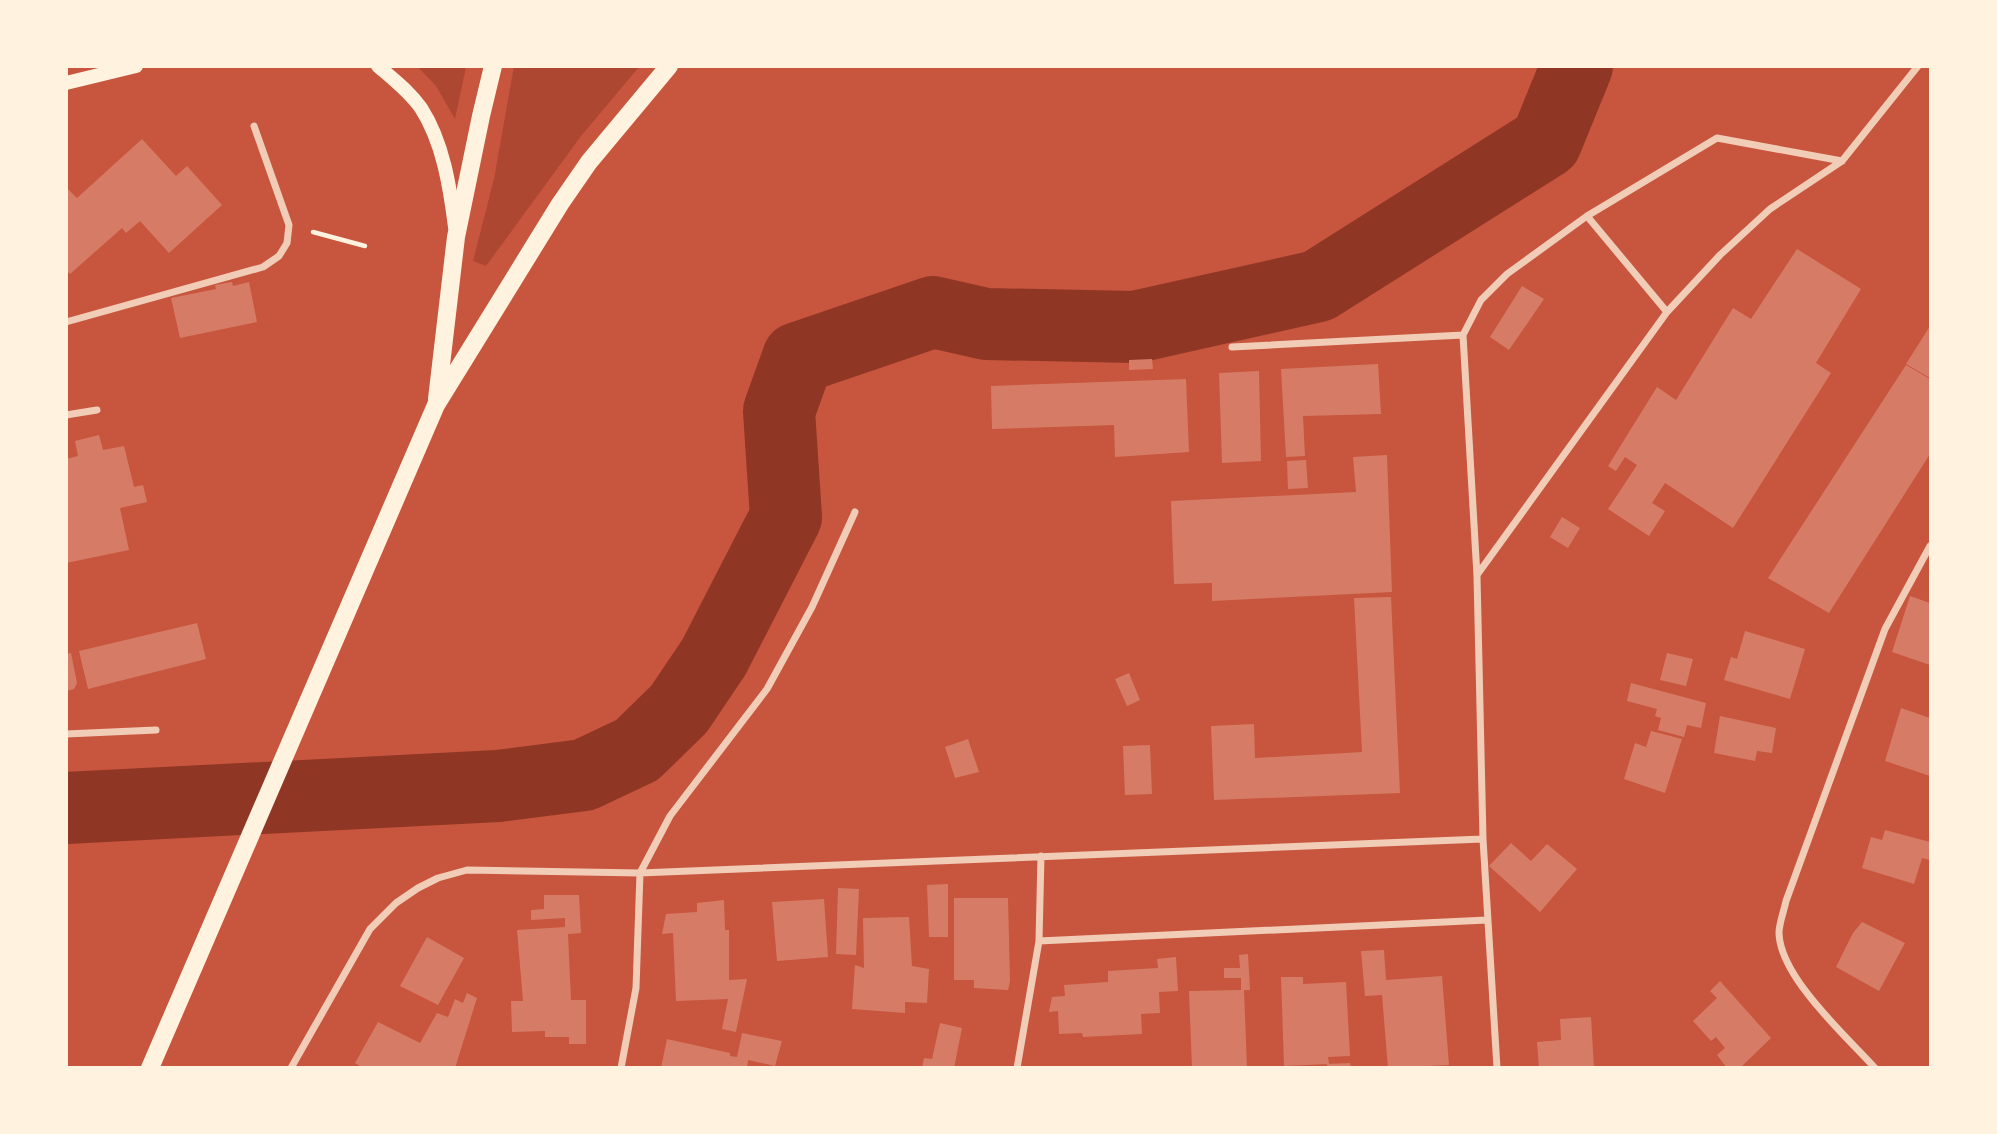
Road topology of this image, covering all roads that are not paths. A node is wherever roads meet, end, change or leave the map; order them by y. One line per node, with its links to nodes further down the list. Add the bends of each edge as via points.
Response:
1 (135, 66): 6 (main road)
2 (378, 66): 10 (main road, via 421,108 436,139)
3 (493, 66): 10 (main road)
4 (669, 66): 15 (main road, via 560,204)
5 (1919, 66): 8 (street)
6 (66, 83)
7 (254, 126): 12 (street, via 289,225 287,243 279,256 263,267)
8 (1842, 161): 9 (street, via 1717,138); 11 (street, via 1770,209 1720,254)
9 (1587, 216): 11 (street); 13 (street, via 1507,274 1481,300)
10 (456, 237): 15 (main road)
11 (1667, 312): 20 (street)
12 (66, 322)
13 (1463, 334): 14 (street); 20 (street)
14 (1232, 347)
15 (436, 405): 28 (main road)
16 (97, 410): 17 (street)
17 (66, 415)
18 (855, 512): 25 (street, via 812,607 767,689 670,816)
19 (1930, 546): 33 (street, via 1885,629 1786,901 1779,933 1786,960 1805,993)
20 (1476, 576): 23 (street)
21 (156, 730): 22 (street)
22 (66, 734)
23 (1483, 839): 24 (street); 26 (street)
24 (1041, 856): 25 (street); 27 (street)
25 (640, 873): 29 (street, via 467,870 418,888 370,929); 30 (street, via 635,988)
26 (1487, 920): 27 (street); 32 (street)
27 (1039, 942): 31 (street)
28 (150, 1068)
29 (291, 1068)
30 (621, 1068)
31 (1017, 1068)
32 (1497, 1068)
33 (1875, 1068)

